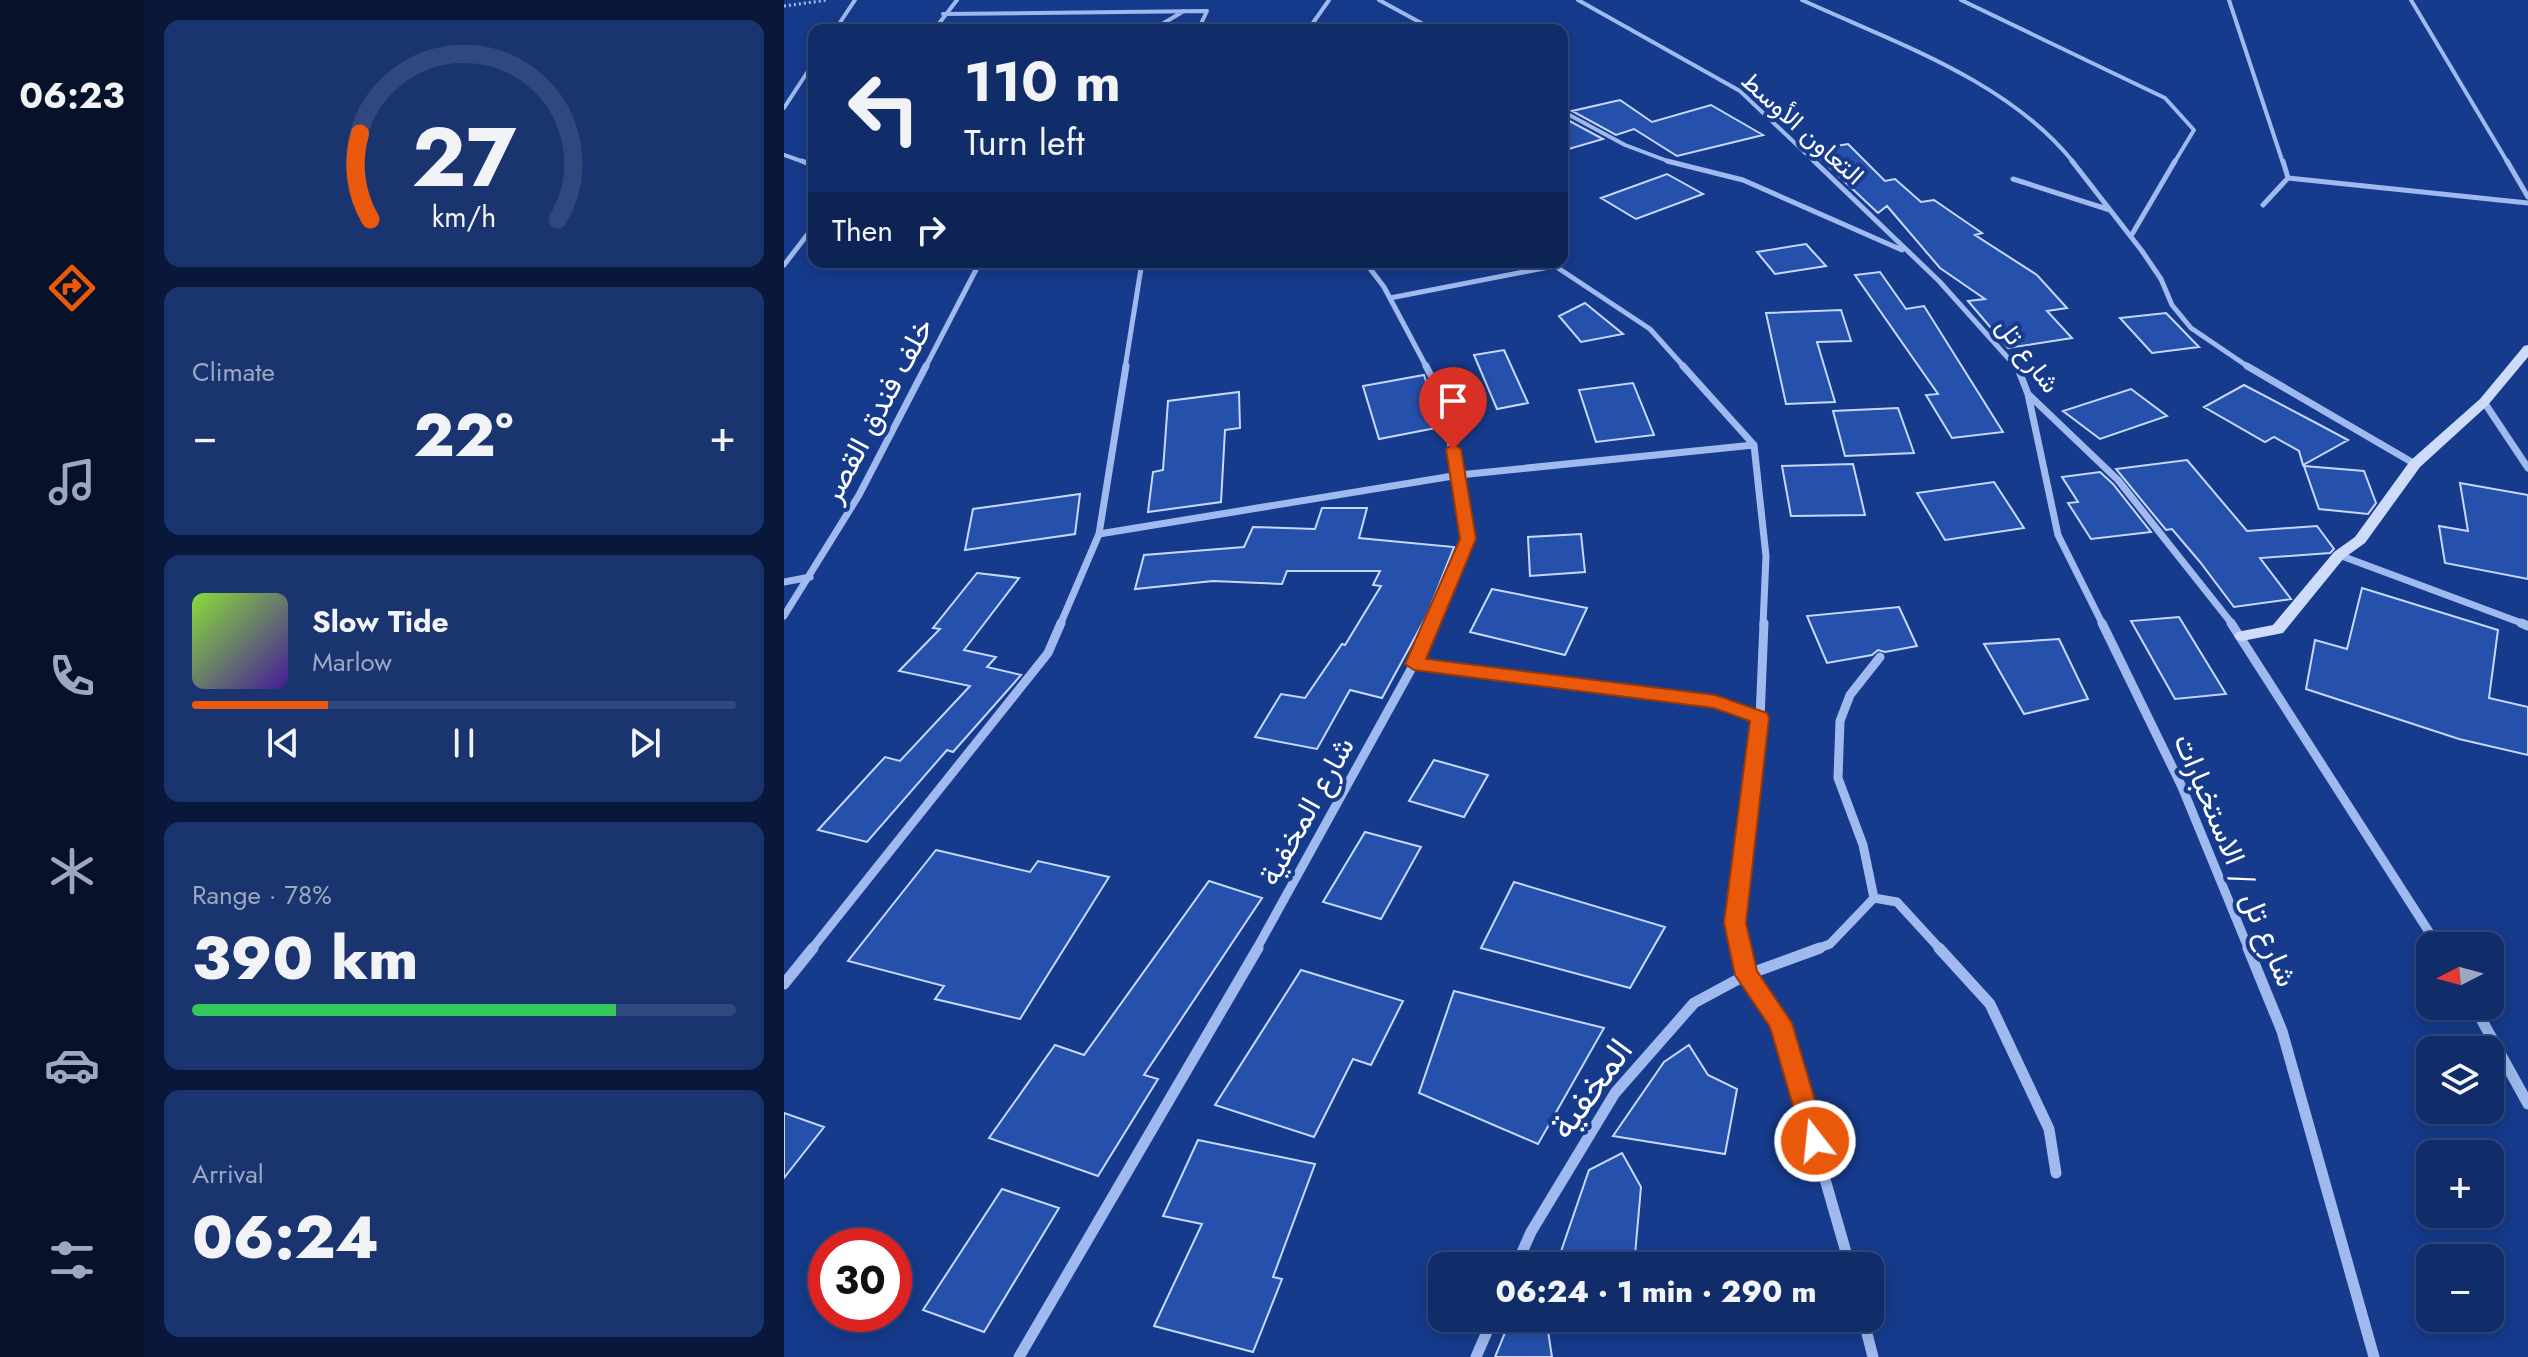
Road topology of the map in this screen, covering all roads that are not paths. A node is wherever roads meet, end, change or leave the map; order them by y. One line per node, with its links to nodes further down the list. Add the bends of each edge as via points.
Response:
1 (855, 0): 12 (street)
2 (957, 0): 11 (street)
3 (1329, 0): 16 (street)
4 (1379, 0): 17 (street)
5 (1578, 0): 31 (street, التعاون الأوسط, via 1740,91)
6 (1802, 0): 28 (street, via 2002,98 2064,151)
7 (1961, 0): 30 (street, via 2165,98 2189,121 2194,130)
8 (2229, 0): 24 (street)
9 (2411, 0): 26 (street)
10 (1185, 11): 11 (street); 14 (street); 15 (street, via 1207,11)
11 (943, 14): 13 (street)
12 (839, 24)
13 (937, 24)
14 (1162, 24)
15 (1201, 24)
16 (1312, 24)
17 (1423, 24)
18 (808, 71): 19 (street)
19 (806, 74): 20 (street)
20 (784, 108)
21 (1568, 114): 31 (street, شارع تل, via 1614,138 1723,178 1743,180)
22 (784, 155): 23 (street)
23 (808, 164)
24 (2288, 178): 26 (street); 27 (street)
25 (2013, 179): 28 (street)
26 (2528, 200)
27 (2263, 205)
28 (2111, 211): 30 (street)
29 (808, 234): 32 (street)
30 (2131, 236): 43 (street, via 2191,328 2266,379)
31 (1907, 251): 40 (street, شارع تل, via 2015,362)
32 (784, 265)
33 (977, 268): 48 (street, خلف فندق القصر, via 859,495)
34 (1141, 268): 46 (street)
35 (1369, 268): 38 (street, شارع المخفية)
36 (1533, 268): 38 (street)
37 (1558, 268): 42 (street, via 1650,329)
38 (1390, 298): 45 (street, شارع المخفية, via 1442,397)
39 (2528, 349): 41 (street)
40 (2028, 394): 52 (street, شارع تل, via 2118,480); 70 (street, شارع تل / الاستخبارات, via 2058,535 2182,787 2282,1031)
41 (2484, 402): 43 (street); 44 (street)
42 (1754, 445): 45 (street); 55 (street, via 1766,556)
43 (2415, 464): 47 (street, via 2360,540)
44 (2528, 468)
45 (1459, 475): 46 (street); 54 (street, شارع المخفية, via 1468,539)
46 (1099, 534): 59 (street, via 1048,653)
47 (2339, 555): 51 (street); 52 (street, via 2278,629)
48 (810, 577): 49 (street); 50 (street, خلف فندق القصر)
49 (784, 582)
50 (784, 616)
51 (2528, 626)
52 (2242, 636): 57 (street, شارع تل)
53 (1880, 657): 56 (street, via 1850,695 1840,721 1838,778 1863,845)
54 (1414, 664): 55 (street, via 1715,702); 67 (street, شارع المخفية, via 1290,892)
55 (1760, 718): 58 (street, via 1735,923)
56 (1874, 898): 58 (street, المخفية, via 1830,944); 62 (street, via 1897,902 1990,1004 2049,1129)
57 (2429, 932)
58 (1746, 975): 63 (street, المخفية, via 1694,1003 1615,1093); 64 (street, via 1780,1023)
59 (784, 984)
60 (2482, 1020): 61 (street)
61 (2528, 1104)
62 (2056, 1173)
63 (1522, 1252)
64 (1846, 1252)
65 (1487, 1332): 68 (street)
66 (1867, 1332): 69 (street)
67 (1019, 1357)
68 (1476, 1357)
69 (1873, 1357)
70 (2374, 1357)

